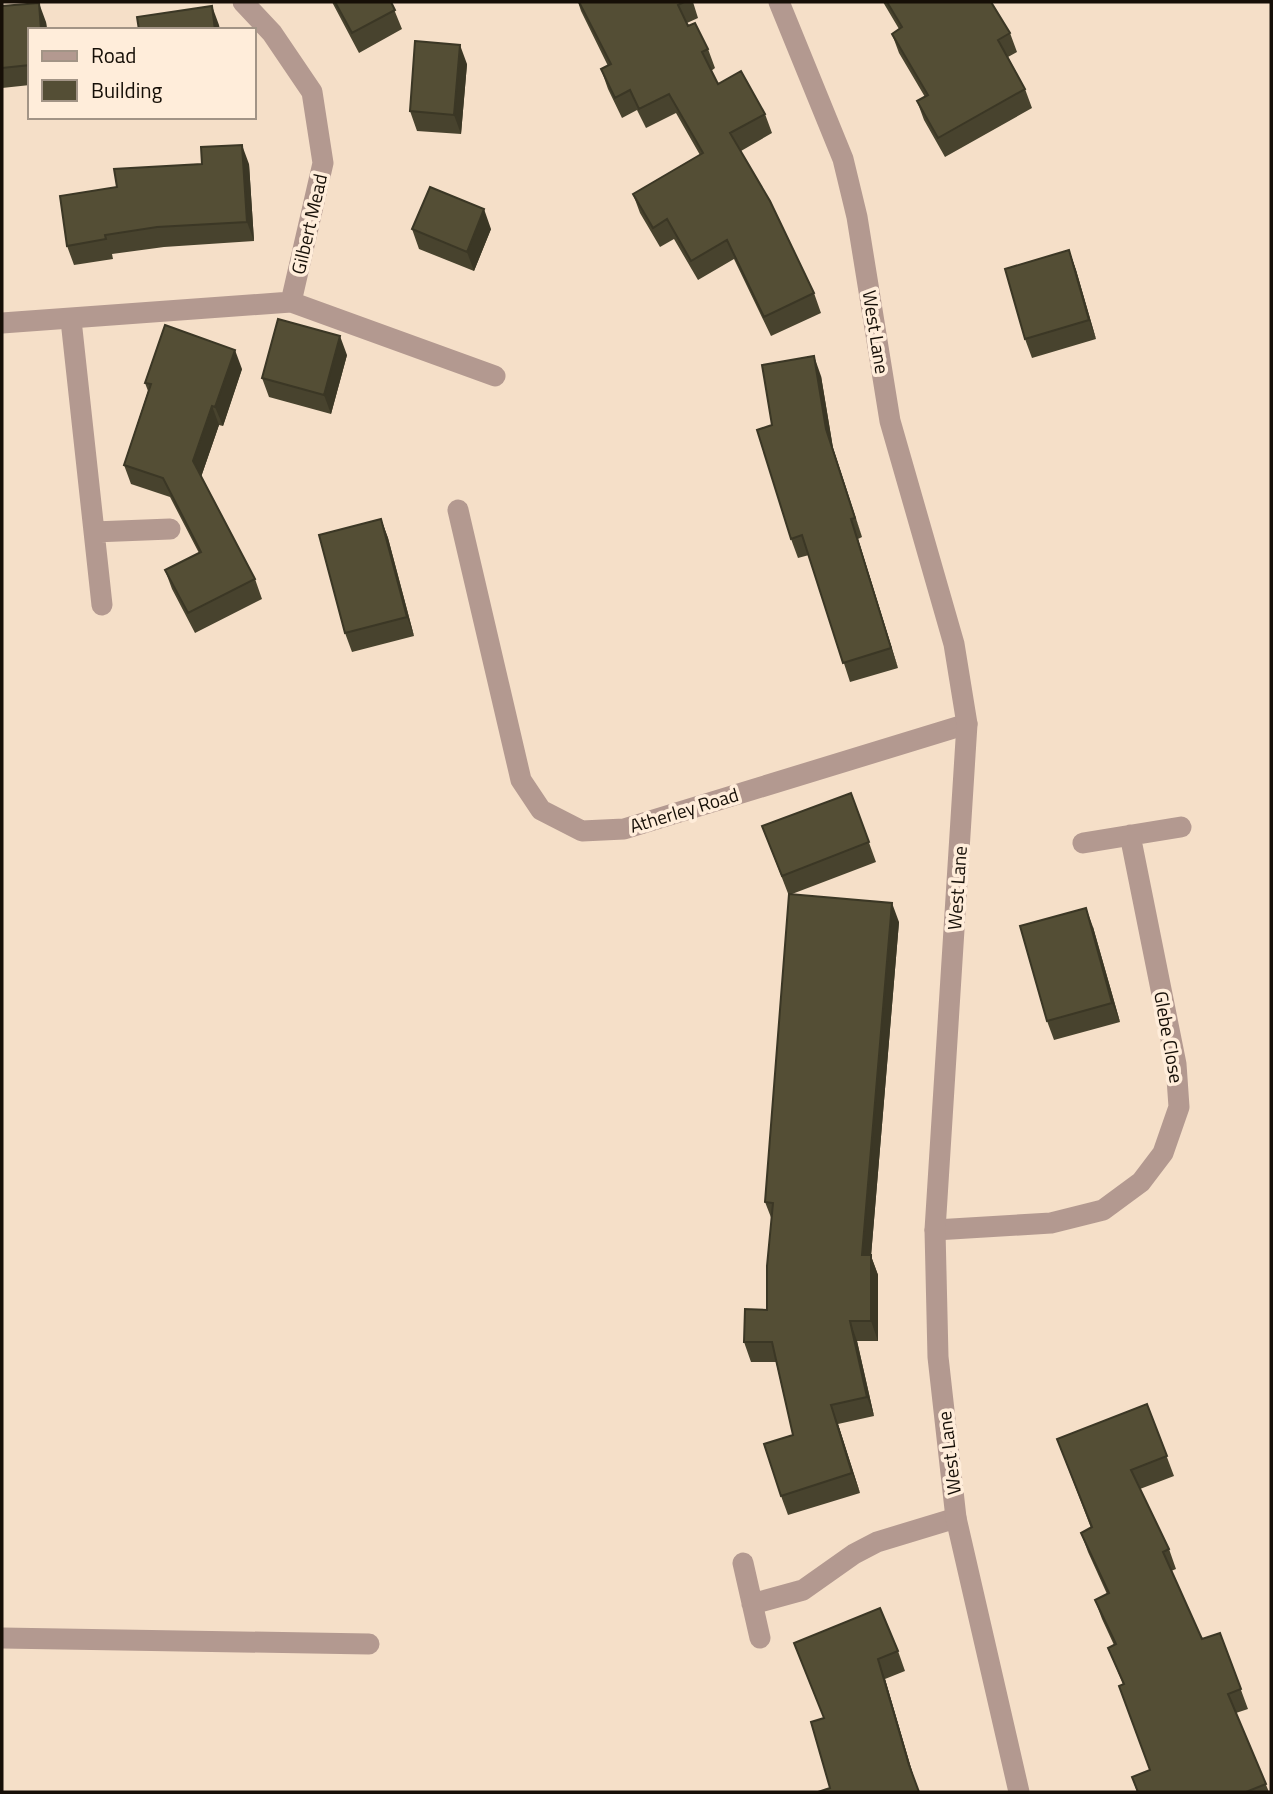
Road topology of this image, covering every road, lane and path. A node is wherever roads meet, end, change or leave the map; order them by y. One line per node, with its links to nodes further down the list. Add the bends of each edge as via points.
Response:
1 (243, 2): 3 (street, Gilbert Mead, via 272,33 312,92 323,163)
2 (779, 2): 11 (street, West Lane, via 843,159 857,217 890,421 954,644)
3 (291, 302): 4 (street); 6 (street)
4 (71, 320): 5 (street); 9 (street)
5 (2, 323)
6 (495, 376)
7 (458, 510): 11 (street, Atherley Road, via 521,780 541,810 582,831 624,829)
8 (170, 529): 9 (street)
9 (94, 532): 10 (street)
10 (102, 605)
11 (967, 724): 15 (street, West Lane)
12 (1181, 827): 13 (street)
13 (1130, 835): 14 (street); 15 (street, Glebe Close, via 1175,1064 1179,1107 1163,1153 1141,1182 1103,1210 1051,1223)
14 (1083, 843)
15 (935, 1230): 16 (street, West Lane, via 938,1357)
16 (956, 1518): 18 (street, via 877,1542 803,1590); 22 (street, West Lane)
17 (743, 1563): 18 (street)
18 (752, 1604): 20 (street)
19 (2, 1638): 21 (street)
20 (760, 1638)
21 (369, 1644)
22 (1019, 1792)

